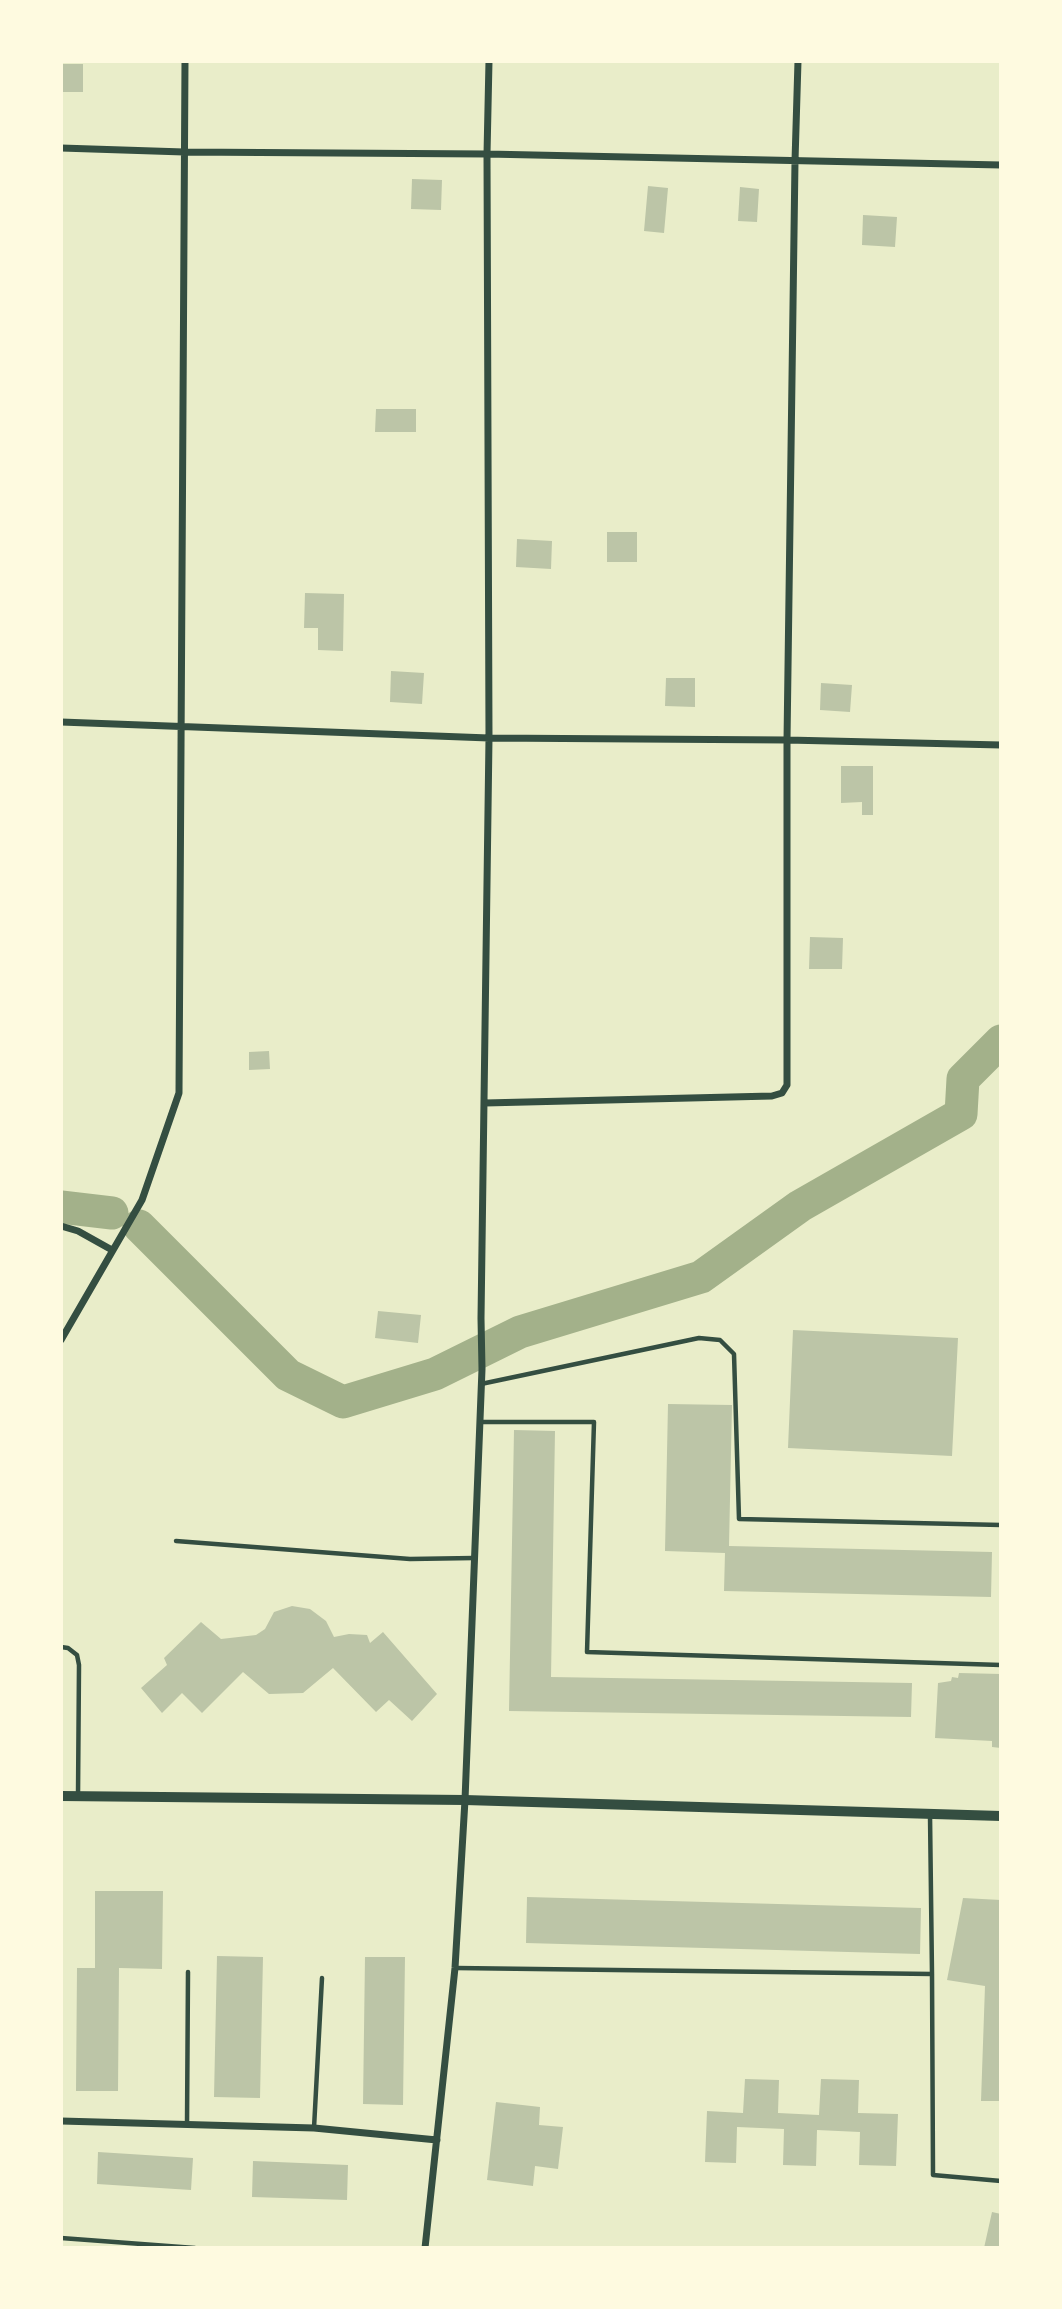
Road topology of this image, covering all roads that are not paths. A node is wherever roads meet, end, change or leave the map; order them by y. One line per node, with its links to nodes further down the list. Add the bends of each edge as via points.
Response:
1 (185, 61): 5 (street)
2 (488, 61): 6 (street)
3 (799, 61): 7 (street)
4 (61, 148): 5 (street)
5 (184, 152): 6 (street); 10 (street)
6 (487, 153): 7 (street); 11 (street)
7 (794, 161): 8 (street); 12 (street)
8 (1001, 165)
9 (61, 722): 10 (street)
10 (180, 727): 11 (street); 16 (street, via 179,1093 142,1200)
11 (489, 738): 12 (street); 14 (street)
12 (787, 740): 13 (street); 14 (street, via 784,1091 772,1096)
13 (1001, 745)
14 (485, 1103): 18 (street)
15 (61, 1226): 16 (street)
16 (112, 1250): 17 (street)
17 (61, 1340)
18 (481, 1384): 19 (street); 20 (lane, via 699,1338 720,1340 734,1354 739,1519)
19 (480, 1422): 22 (street); 24 (lane, via 594,1422 587,1652)
20 (1001, 1525)
21 (176, 1541): 22 (lane, via 410,1559)
22 (475, 1558): 27 (street)
23 (61, 1647): 26 (lane, via 76,1655 79,1665)
24 (1001, 1665)
25 (61, 1796): 26 (street)
26 (78, 1797): 27 (street)
27 (465, 1800): 28 (street); 30 (street)
28 (930, 1815): 29 (street); 32 (lane)
29 (1001, 1816)
30 (455, 1968): 32 (lane); 37 (street)
31 (188, 1972): 35 (lane)
32 (932, 1974): 38 (lane, via 933,2175)
33 (322, 1978): 36 (lane)
34 (61, 2121): 35 (street)
35 (187, 2125): 36 (street)
36 (314, 2128): 37 (street)
37 (437, 2140): 41 (street)
38 (1001, 2181)
39 (61, 2238): 40 (lane)
40 (195, 2248)
41 (425, 2248)

